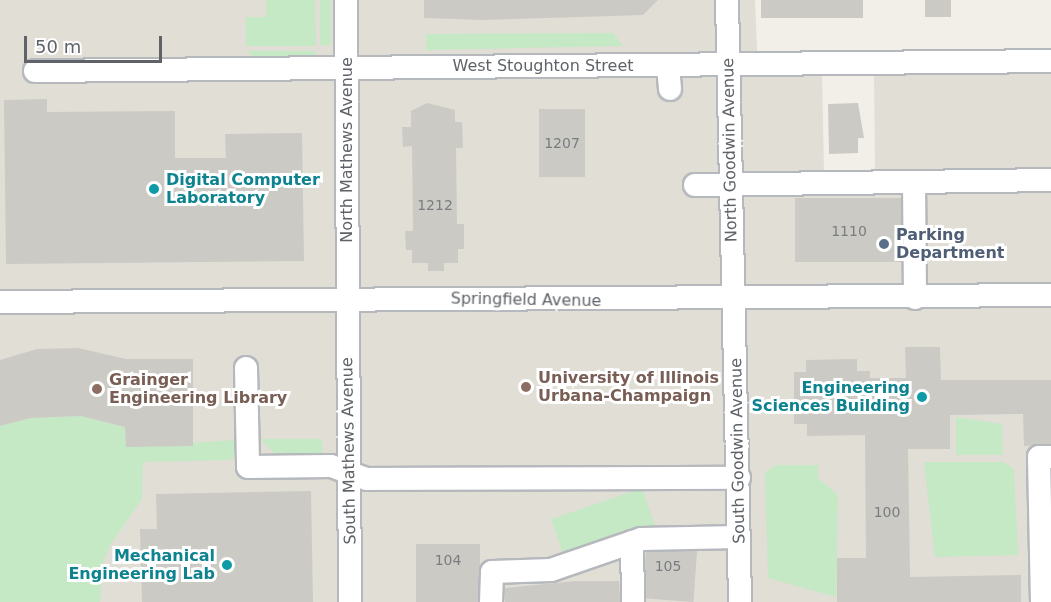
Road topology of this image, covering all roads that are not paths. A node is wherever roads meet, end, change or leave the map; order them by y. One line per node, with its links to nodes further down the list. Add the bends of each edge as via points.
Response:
1 (346, 0): 6 (street, North Mathews Avenue)
2 (727, 0): 5 (street, North Goodwin Avenue)
3 (1051, 61): 5 (street, West Stoughton Street)
4 (668, 66): 5 (street, West Stoughton Street); 6 (street, West Stoughton Street); 8 (street)
5 (728, 66): 11 (street, North Goodwin Avenue)
6 (346, 67): 7 (street, West Stoughton Street); 15 (street, North Mathews Avenue)
7 (35, 71)
8 (670, 89)
9 (1051, 180): 10 (street)
10 (914, 182): 11 (street); 14 (street)
11 (731, 184): 12 (street); 16 (street, North Goodwin Avenue)
12 (695, 185)
13 (1051, 296): 14 (street, Springfield Avenue)
14 (915, 298): 16 (street, Springfield Avenue)
15 (348, 300): 16 (street, Springfield Avenue); 17 (street, Springfield Avenue); 20 (street, South Mathews Avenue)
16 (735, 300): 21 (street, South Goodwin Avenue)
17 (0, 302)
18 (246, 368): 20 (street, via 248,467 324,466)
19 (1051, 457): 28 (street, via 1040,457)
20 (350, 471): 21 (street, via 367,479); 24 (street, South Mathews Avenue)
21 (739, 478): 22 (street, South Goodwin Avenue)
22 (739, 537): 23 (street); 27 (street, South Goodwin Avenue)
23 (632, 542): 25 (street, via 550,570 492,572); 26 (street)
24 (350, 602)
25 (492, 602)
26 (633, 602)
27 (740, 602)
28 (1042, 602)

